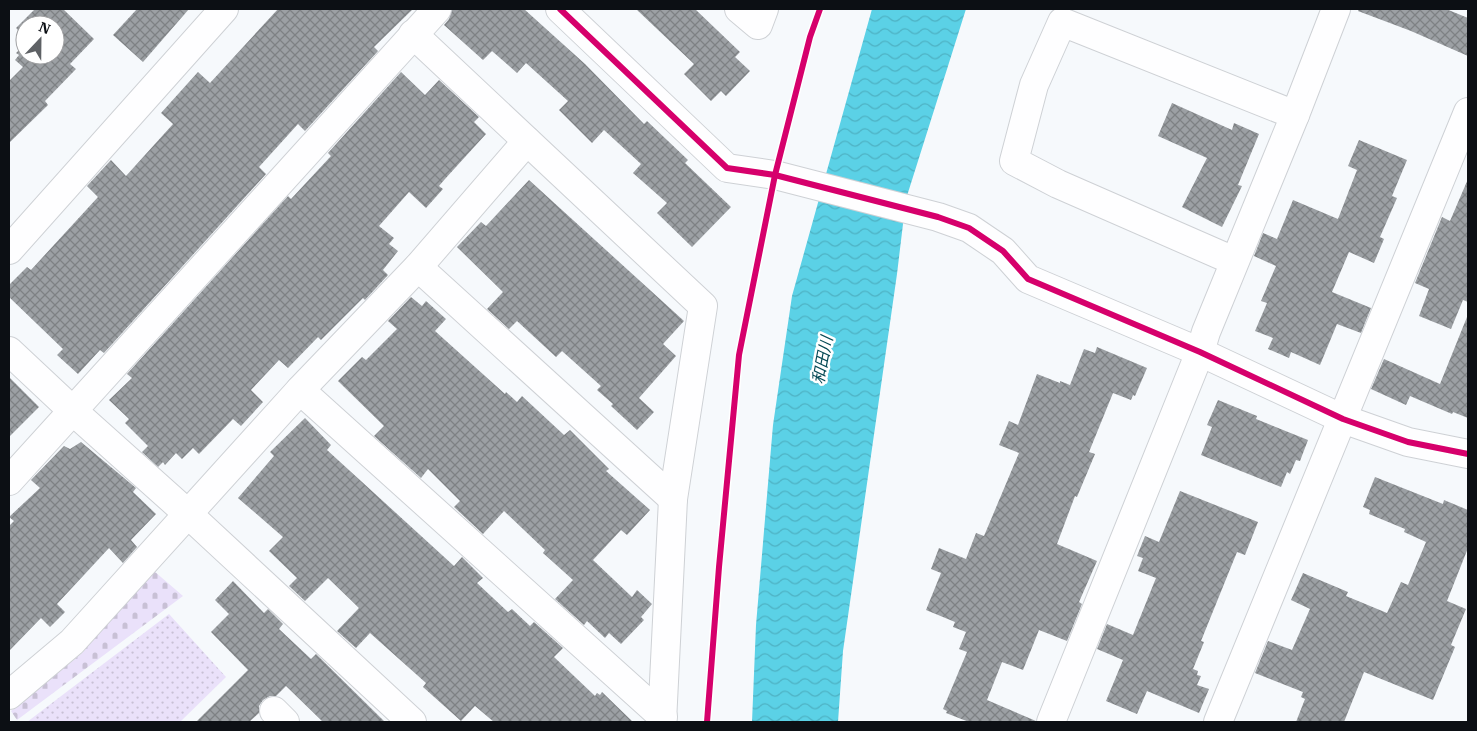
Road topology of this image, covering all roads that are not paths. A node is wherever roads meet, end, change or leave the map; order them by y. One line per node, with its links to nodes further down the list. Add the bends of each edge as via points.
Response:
1 (437, 9): 7 (street)
2 (560, 9): 15 (street, via 727,168 776,175 938,216 969,228 1003,251 1028,279)
3 (739, 9): 4 (street, via 758,25)
4 (764, 9)
5 (1336, 9): 9 (street)
6 (210, 14): 11 (street)
7 (413, 34): 10 (street); 17 (street)
8 (1468, 112): 18 (street)
9 (1295, 115): 12 (street); 12 (street, via 1062,22 1034,85 1014,161 1058,184)
10 (527, 141): 13 (street); 21 (street, via 703,306)
11 (9, 250)
12 (1234, 261): 15 (street)
13 (418, 267): 16 (street); 21 (street)
14 (9, 351): 17 (street)
15 (1200, 352): 18 (street); 26 (street)
16 (300, 390): 22 (street); 24 (street)
17 (73, 411): 20 (street); 22 (street)
18 (1343, 419): 19 (street, via 1408,442); 27 (street)
19 (1468, 454)
20 (9, 481)
21 (673, 499): 24 (street)
22 (187, 513): 23 (street, via 72,642); 25 (street)
23 (9, 695)
24 (662, 719)
25 (412, 722)
26 (1051, 722)
27 (1218, 722)

